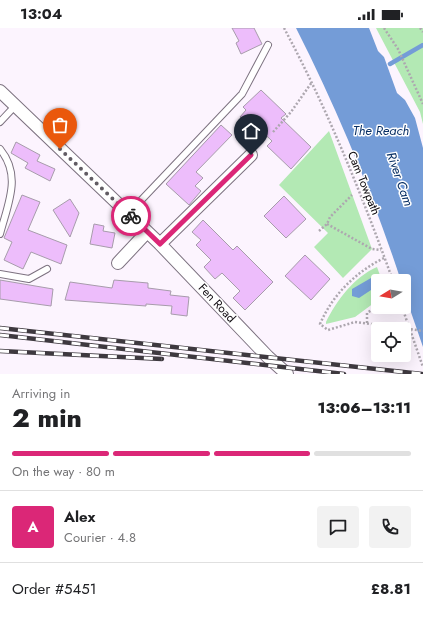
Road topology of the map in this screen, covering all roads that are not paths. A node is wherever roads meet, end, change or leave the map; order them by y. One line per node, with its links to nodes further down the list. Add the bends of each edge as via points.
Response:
1 (268, 45): 7 (lane, via 242,94)
2 (0, 91): 3 (street, Fen Road)
3 (15, 106): 4 (lane); 7 (street, Fen Road)
4 (0, 122)
5 (0, 149): 9 (lane, via 9,160 13,180)
6 (251, 155): 10 (street)
7 (128, 214): 8 (street, Fen Road)
8 (147, 232): 10 (street, Fen Road); 11 (street)
9 (0, 234)
10 (160, 244): 14 (street, Fen Road)
11 (118, 263)
12 (48, 268): 13 (lane, via 29,279)
13 (0, 274)
14 (287, 374)

